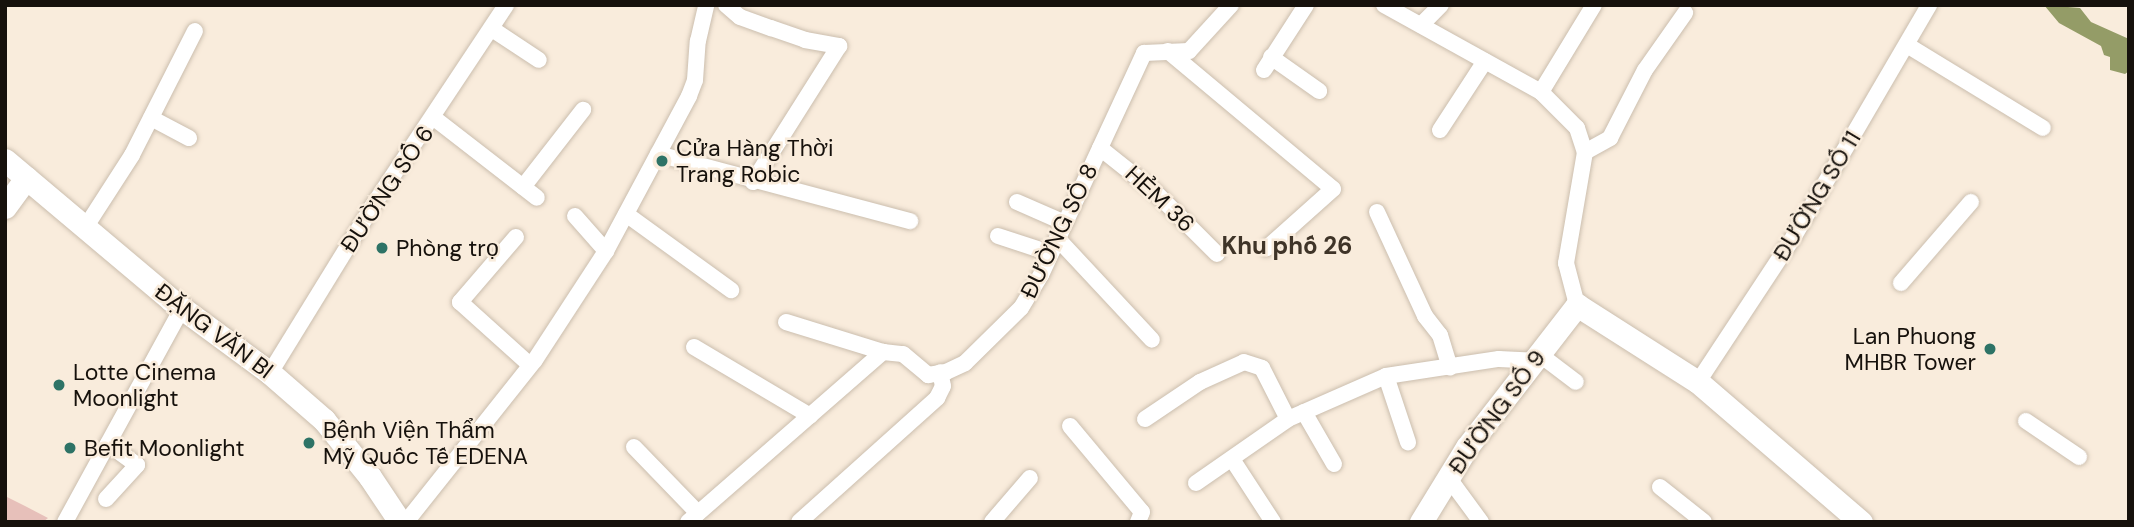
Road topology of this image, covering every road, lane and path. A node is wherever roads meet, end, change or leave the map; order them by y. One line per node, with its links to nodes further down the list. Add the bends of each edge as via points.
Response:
1 (506, 5): 12 (street, ĐƯỜNG SỐ 6)
2 (706, 5): 28 (street, via 695,80)
3 (726, 5): 31 (street, via 760,24 839,46)
4 (1231, 5): 15 (street, ĐƯỜNG SỐ 8, via 1189,51)
5 (1306, 5): 18 (street, via 1267,64)
6 (1384, 5): 11 (street)
7 (1441, 5): 11 (street)
8 (1594, 5): 19 (street)
9 (1929, 5): 14 (street, ĐƯỜNG SỐ 11)
10 (1685, 13): 27 (street, via 1646,70 1610,138)
11 (1421, 25): 17 (street)
12 (492, 29): 16 (street); 22 (street, ĐƯỜNG SỐ 6)
13 (195, 31): 21 (street)
14 (1907, 45): 23 (street); 64 (street, ĐƯỜNG SỐ 11, via 1793,238)
15 (1168, 51): 26 (street, ĐƯỜNG SỐ 8, via 1144,53); 45 (street, via 1333,189)
16 (539, 60)
17 (1485, 61): 19 (street); 24 (street)
18 (1319, 91)
19 (1541, 92): 27 (street, via 1577,128)
20 (583, 110): 32 (street)
21 (151, 118): 25 (street); 41 (street)
22 (434, 118): 32 (street); 61 (street, ĐƯỜNG SỐ 6, via 372,207)
23 (2043, 128)
24 (1440, 130)
25 (189, 138)
26 (1100, 148): 42 (street, ĐƯỜNG SỐ 8); 48 (street, HẺM 36, via 1154,191)
27 (1585, 152): 51 (street, via 1566,263)
28 (659, 154): 31 (street); 38 (street)
29 (5, 160): 30 (street, ĐẶNG VĂN BI)
30 (26, 178): 36 (street); 41 (street, ĐẶNG VĂN BI)
31 (753, 182): 40 (street)
32 (523, 187): 33 (street)
33 (537, 198)
34 (1017, 202): 42 (street)
35 (1971, 202): 49 (street)
36 (5, 208)
37 (1377, 212): 59 (street, via 1425,316 1440,335)
38 (626, 214): 46 (street); 50 (street)
39 (575, 216): 46 (street)
40 (910, 221)
41 (85, 228): 52 (street, ĐẶNG VĂN BI)
42 (1061, 230): 47 (street, ĐƯỜNG SỐ 8); 54 (street)
43 (998, 236): 47 (street)
44 (516, 237): 58 (street, via 460,302)
45 (1267, 248)
46 (606, 251): 58 (street)
47 (1050, 253): 60 (street, ĐƯỜNG SỐ 8, via 1021,308 965,363)
48 (1217, 254)
49 (1901, 283)
50 (731, 290)
51 (1577, 305): 57 (street, ĐƯỜNG SỐ 9); 64 (street)
52 (183, 308): 61 (street, ĐẶNG VĂN BI); 72 (street)
53 (786, 322): 56 (street)
54 (1152, 340)
55 (694, 347): 66 (street)
56 (883, 352): 60 (street, via 904,354 928,374); 66 (street)
57 (1536, 358): 59 (street); 63 (street); 77 (street, ĐƯỜNG SỐ 9)
58 (530, 365): 86 (street)
59 (1450, 368): 62 (street)
60 (940, 372): 87 (street, via 941,393)
61 (270, 373): 85 (street, ĐẶNG VĂN BI, via 324,420)
62 (1386, 376): 65 (street); 71 (street)
63 (1576, 382)
64 (1698, 382): 93 (street)
65 (1304, 412): 68 (street); 76 (street)
66 (810, 416): 83 (street)
67 (1145, 419): 68 (street, via 1200,382 1244,362 1262,368)
68 (1288, 419): 75 (street)
69 (2026, 421): 74 (street)
70 (1070, 426): 88 (street, via 1142,512)
71 (1408, 442)
72 (107, 444): 81 (street, via 137,465); 84 (street)
73 (634, 447): 83 (street)
74 (2079, 457)
75 (1233, 459): 79 (street); 89 (street)
76 (1334, 464)
77 (1448, 477): 90 (street, ĐƯỜNG SỐ 9); 91 (street)
78 (1030, 478): 82 (street)
79 (1196, 483)
80 (1660, 487): 92 (street)
81 (106, 499)
82 (997, 516)
83 (693, 517)
84 (65, 522)
85 (400, 522)
86 (406, 522)
87 (799, 522)
88 (1138, 522)
89 (1273, 522)
90 (1421, 522)
91 (1481, 522)
92 (1704, 522)
93 (1861, 522)

